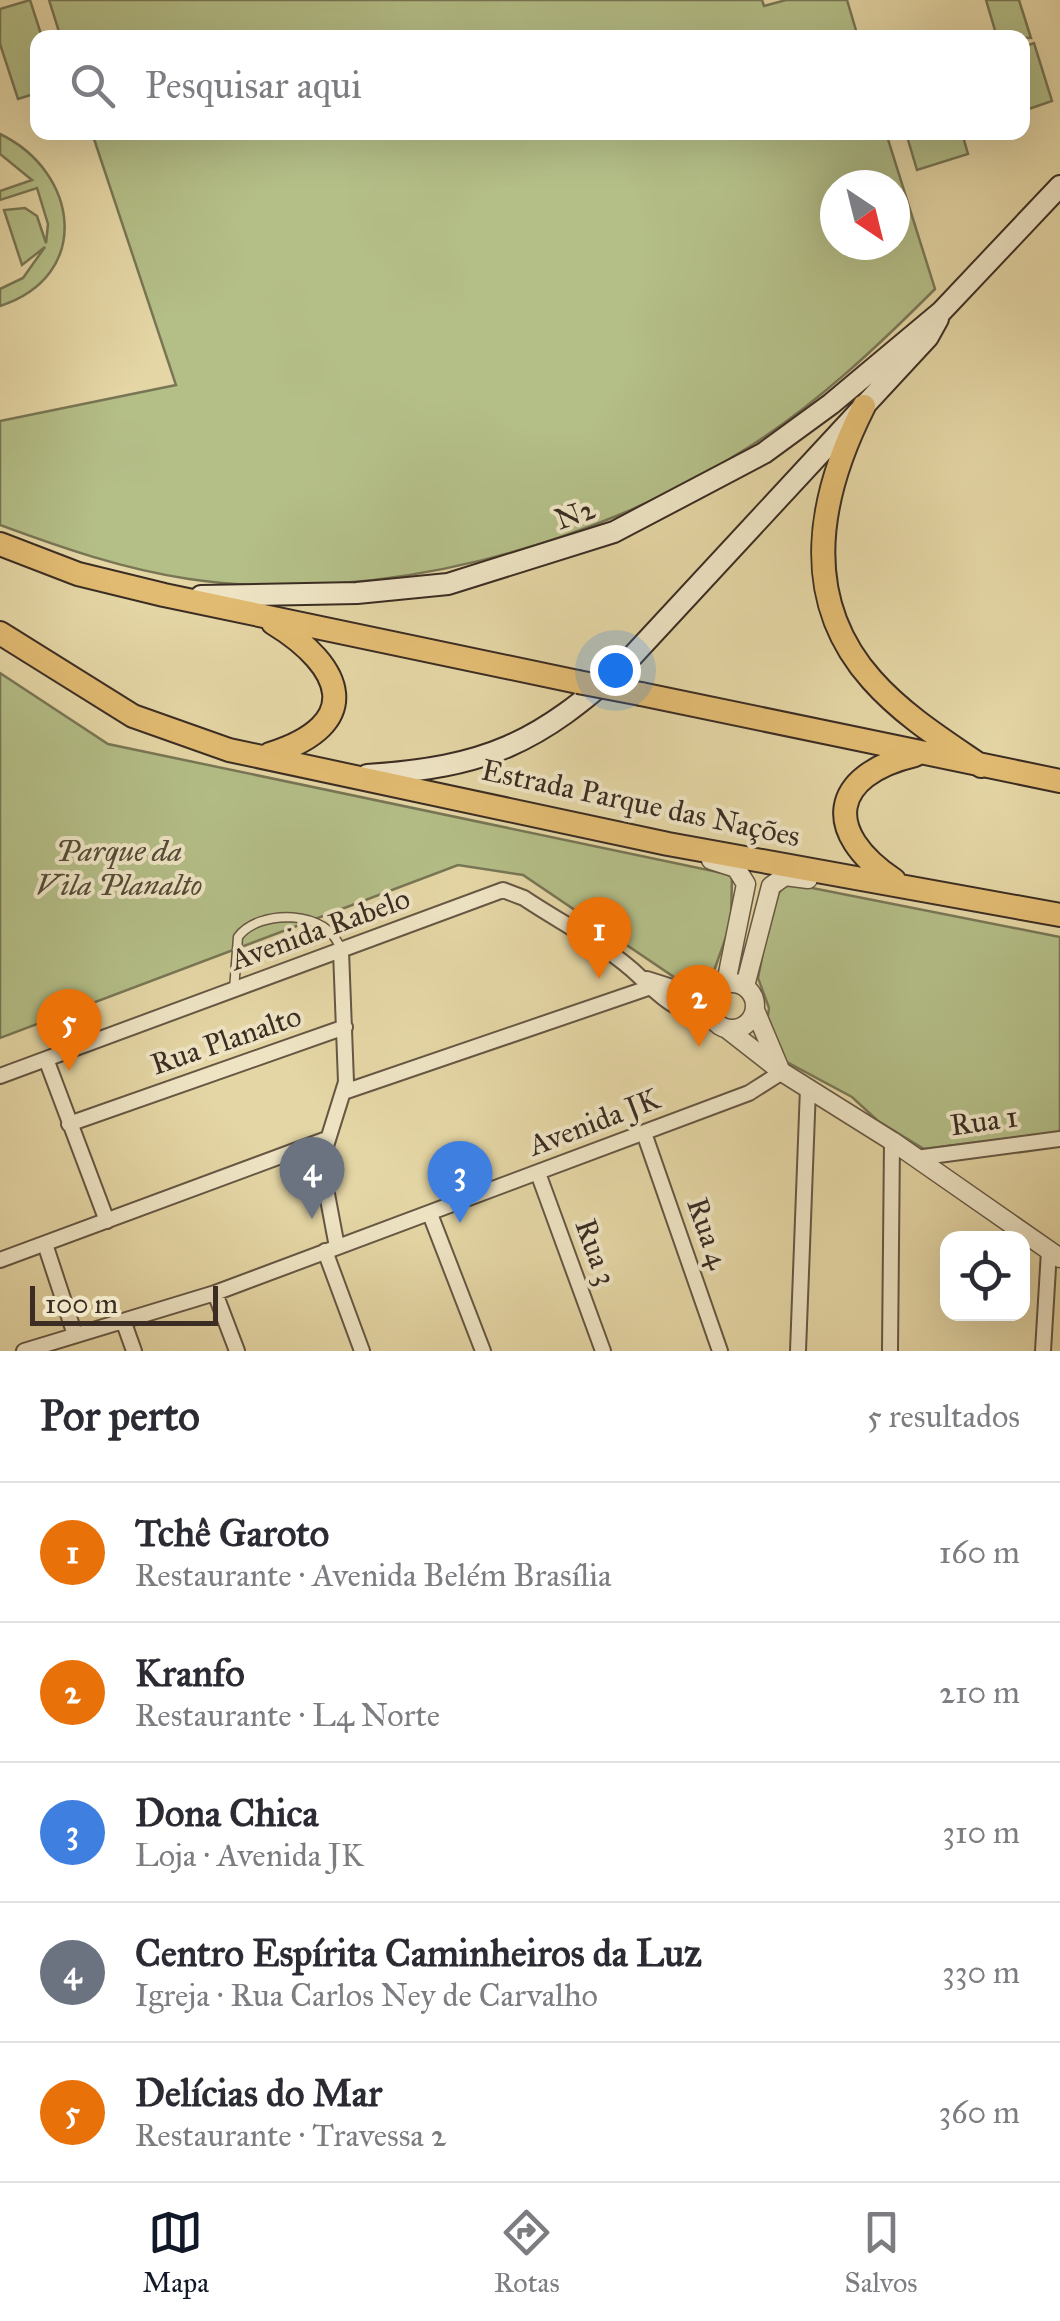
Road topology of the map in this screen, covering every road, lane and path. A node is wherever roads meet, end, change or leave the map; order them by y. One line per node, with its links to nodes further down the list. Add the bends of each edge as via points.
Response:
1 (1060, 186): 2 (main road, N2)
2 (941, 312): 3 (main road, N2, via 928,337); 5 (main road, N2, via 764,452 614,532 448,584 275,597)
3 (864, 406): 10 (highway, via 827,493 823,567 829,596 869,677 905,713); 11 (main road, N2, via 626,662 543,731 488,756 434,770)
4 (0, 544): 5 (highway, via 78,574)
5 (164, 595): 6 (highway)
6 (261, 616): 8 (highway, bridge); 9 (highway, via 319,656 335,694 315,732)
7 (0, 633): 9 (highway, Estrada Parque das Nações, via 133,716 229,750)
8 (923, 754): 10 (highway); 14 (highway, via 873,769 855,784 845,806 857,851)
9 (266, 755): 11 (highway, Estrada Parque das Nações)
10 (981, 766): 12 (highway)
11 (365, 776): 13 (highway, Estrada Parque das Nações)
12 (1060, 781)
13 (668, 844): 14 (highway, Estrada Parque das Nações); 18 (street, via 744,876)
14 (901, 885): 15 (highway, Estrada Parque das Nações); 18 (street, via 778,879)
15 (1060, 915)
16 (341, 951): 17 (street, Avenida Rabelo, via 503,890); 19 (street, Avenida Rabelo); 19 (lane, via 323,922 300,917 252,924 238,936); 22 (street)
17 (647, 982): 18 (street, via 691,993); 21 (street, via 682,1012); 28 (street)
18 (729, 986): 20 (street, via 752,994); 21 (street, via 709,1002)
19 (234, 990): 24 (street, Avenida Rabelo)
20 (755, 1010): 23 (street, via 745,1026); 25 (street)
21 (712, 1018): 23 (street)
22 (345, 1027): 28 (street); 29 (street, Rua Planalto)
23 (728, 1029): 25 (street)
24 (46, 1059): 26 (street, Avenida Rabelo); 29 (street)
25 (782, 1072): 27 (street); 30 (street, Avenida JK, via 749,1093)
26 (0, 1076)
27 (808, 1088): 33 (street); 52 (street)
28 (344, 1092): 32 (street)
29 (70, 1124): 37 (street)
30 (644, 1134): 35 (street, Avenida JK); 51 (street, Rua 4)
31 (1060, 1139): 34 (street, Rua 1)
32 (324, 1140): 37 (street); 39 (street)
33 (892, 1141): 34 (street); 53 (street)
34 (916, 1158): 40 (street)
35 (538, 1173): 36 (street, Avenida JK); 50 (street, Rua 3)
36 (430, 1214): 39 (street, Avenida JK); 49 (street)
37 (107, 1221): 38 (street)
38 (45, 1244): 41 (street); 44 (street)
39 (331, 1249): 42 (street, Avenida JK); 48 (street)
40 (1054, 1254): 54 (street)
41 (0, 1260)
42 (215, 1292): 43 (street, Avenida JK); 47 (street)
43 (124, 1324): 44 (street, Avenida JK); 46 (street)
44 (75, 1335): 45 (street, Avenida JK)
45 (24, 1351)
46 (134, 1351)
47 (237, 1351)
48 (362, 1351)
49 (483, 1351)
50 (602, 1351)
51 (720, 1351)
52 (798, 1351)
53 (890, 1351)
54 (1043, 1351)

